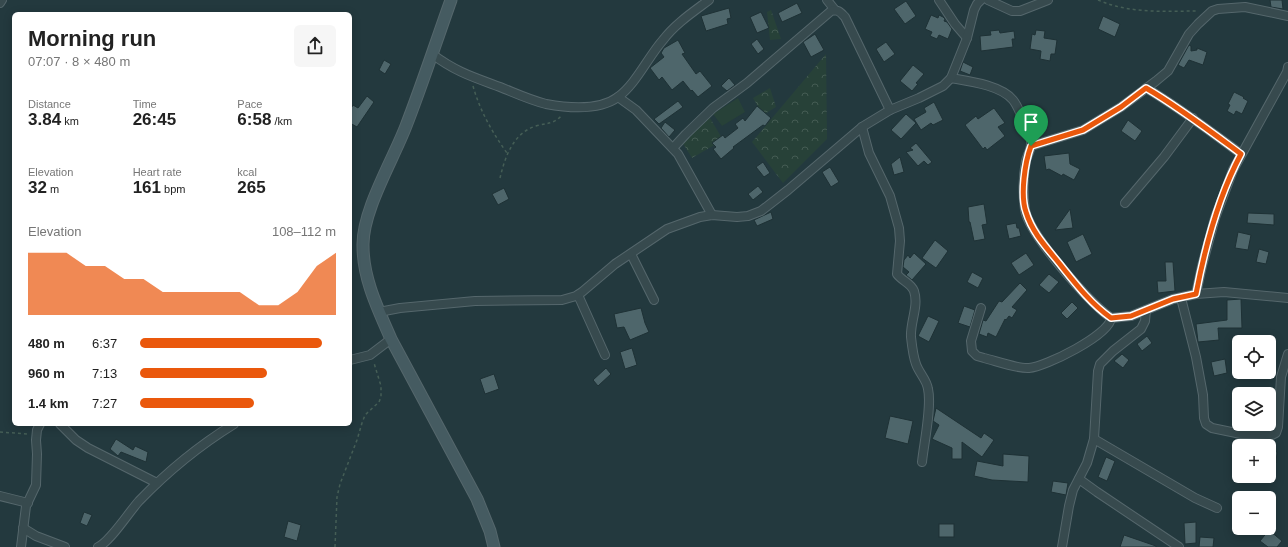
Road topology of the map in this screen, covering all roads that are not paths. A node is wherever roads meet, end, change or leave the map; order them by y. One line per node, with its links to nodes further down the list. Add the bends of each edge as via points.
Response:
1 (2, 0): 9 (street)
2 (451, 0): 13 (street)
3 (709, 0): 17 (street, via 663,40)
4 (826, 0): 10 (street)
5 (939, 0): 12 (street)
6 (982, 0): 12 (street, via 974,10)
7 (988, 0): 8 (street, via 1020,11)
8 (1048, 0)
9 (0, 3)
10 (835, 10): 18 (street, via 845,17); 22 (street, via 713,108)
11 (1288, 16): 16 (street, via 1245,7 1212,11 1189,34 1168,71)
12 (967, 38): 15 (street)
13 (432, 54): 17 (street, via 470,77 546,104 595,106); 34 (street, via 406,127 366,225 364,262)
14 (1288, 68): 23 (street)
15 (951, 78): 18 (street, via 934,92); 21 (street, via 975,82 1004,92 1018,108 1031,136)
16 (1146, 88): 19 (street); 21 (street, via 1083,130)
17 (618, 97): 22 (street, via 636,110)
18 (890, 110): 20 (street)
19 (1193, 118): 23 (street); 24 (street)
20 (862, 127): 25 (street, via 761,211 737,217); 44 (street, via 869,153 890,196 899,228 897,274 914,290 915,309 911,340 916,364 928,389 929,405)
21 (1031, 146): 35 (street, via 1025,168 1024,192 1025,211 1035,233 1091,302)
22 (673, 148): 25 (street)
23 (1241, 154): 27 (street, via 1215,218)
24 (1125, 203)
25 (712, 215): 26 (street, via 667,228)
26 (631, 254): 28 (street); 31 (street)
27 (1196, 294): 29 (street); 30 (street, via 1224,292)
28 (578, 295): 34 (street, via 555,301 475,301); 38 (street)
29 (1181, 298): 33 (street); 37 (street, via 1191,331 1203,395 1204,418 1206,424 1212,428 1240,434 1276,433 1281,377)
30 (1288, 298)
31 (654, 300)
32 (981, 308): 35 (street, via 971,341 972,351 984,358 1027,369 1045,365 1085,344 1103,331)
33 (1146, 310): 35 (street, via 1131,316); 43 (street, via 1141,329 1100,364)
34 (379, 312): 36 (street)
35 (1111, 318)
36 (391, 339): 39 (street, via 370,355); 54 (street, via 477,499)
37 (1288, 354)
38 (605, 355)
39 (352, 360)
40 (39, 426): 48 (street, via 36,435 36,485)
41 (62, 426): 46 (street, via 88,448)
42 (231, 426): 46 (street, via 217,434)
43 (1094, 439): 45 (street); 49 (street, via 1195,498)
44 (922, 462)
45 (1079, 479): 55 (street, via 1068,506); 56 (street)
46 (157, 483): 53 (street, via 109,539)
47 (0, 496): 48 (street)
48 (28, 503): 50 (street)
49 (1217, 508)
50 (23, 528): 51 (street); 52 (street)
51 (21, 547)
52 (65, 547)
53 (98, 547)
54 (494, 547)
55 (1062, 547)
56 (1179, 547)

